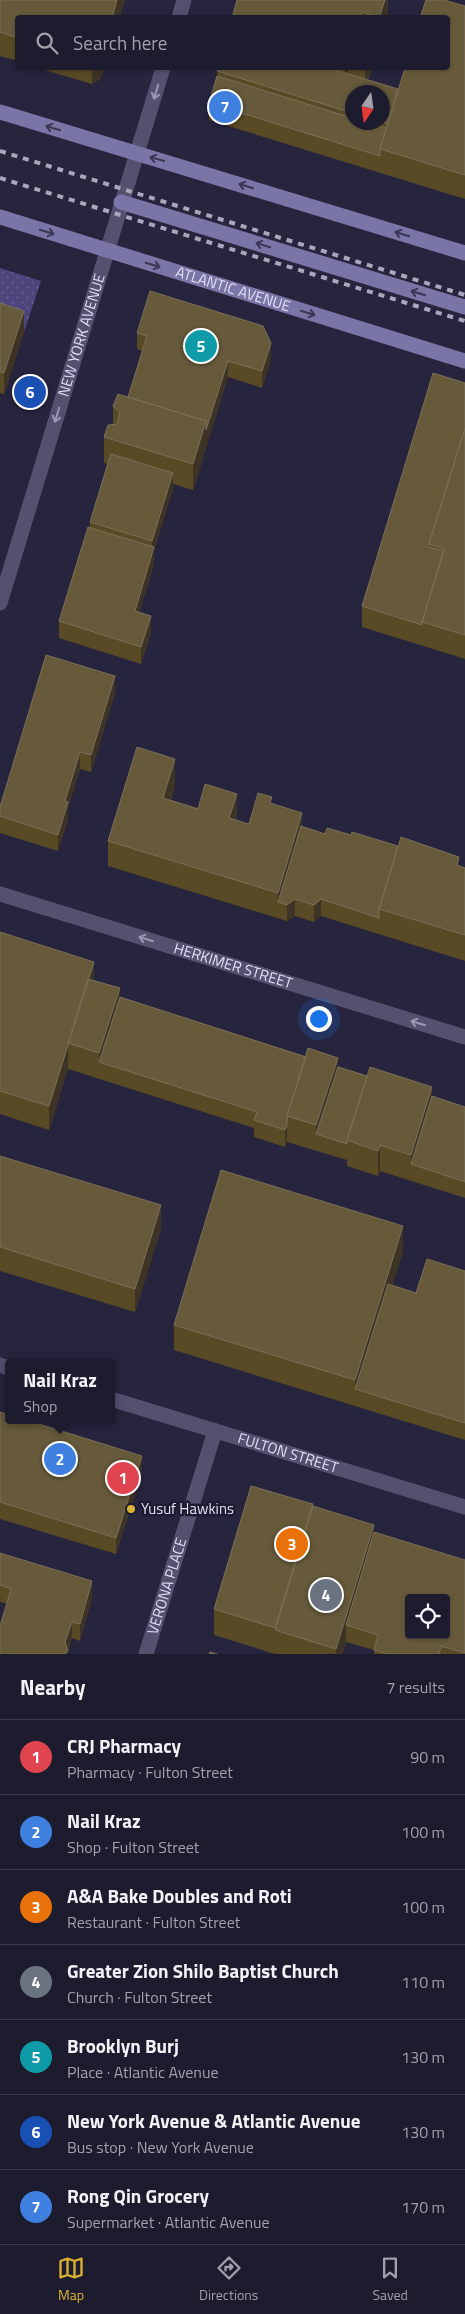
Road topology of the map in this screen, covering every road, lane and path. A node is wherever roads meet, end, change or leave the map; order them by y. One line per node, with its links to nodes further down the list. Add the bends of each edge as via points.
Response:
1 (184, 0): 2 (street)
2 (180, 15)
3 (162, 70): 5 (street, NEW YORK AVENUE, one-way to 5)
4 (0, 112): 5 (main road, one-way to 4)
5 (137, 154): 6 (street, NEW YORK AVENUE); 9 (main road, one-way to 5)
6 (121, 202): 8 (street, NEW YORK AVENUE); 10 (main road, one-way to 6)
7 (0, 217): 8 (main road, ATLANTIC AVENUE, one-way to 8)
8 (106, 251): 11 (main road, ATLANTIC AVENUE, one-way to 11); 12 (street, NEW YORK AVENUE, one-way to 12)
9 (465, 253)
10 (465, 307)
11 (465, 361)
12 (0, 603)
13 (0, 894): 14 (street, HERKIMER STREET, one-way to 13)
14 (465, 1037)
15 (115, 1400): 16 (street, FULTON STREET)
16 (215, 1431): 17 (street, FULTON STREET); 18 (street, VERONA PLACE)
17 (465, 1507)
18 (146, 1654)

